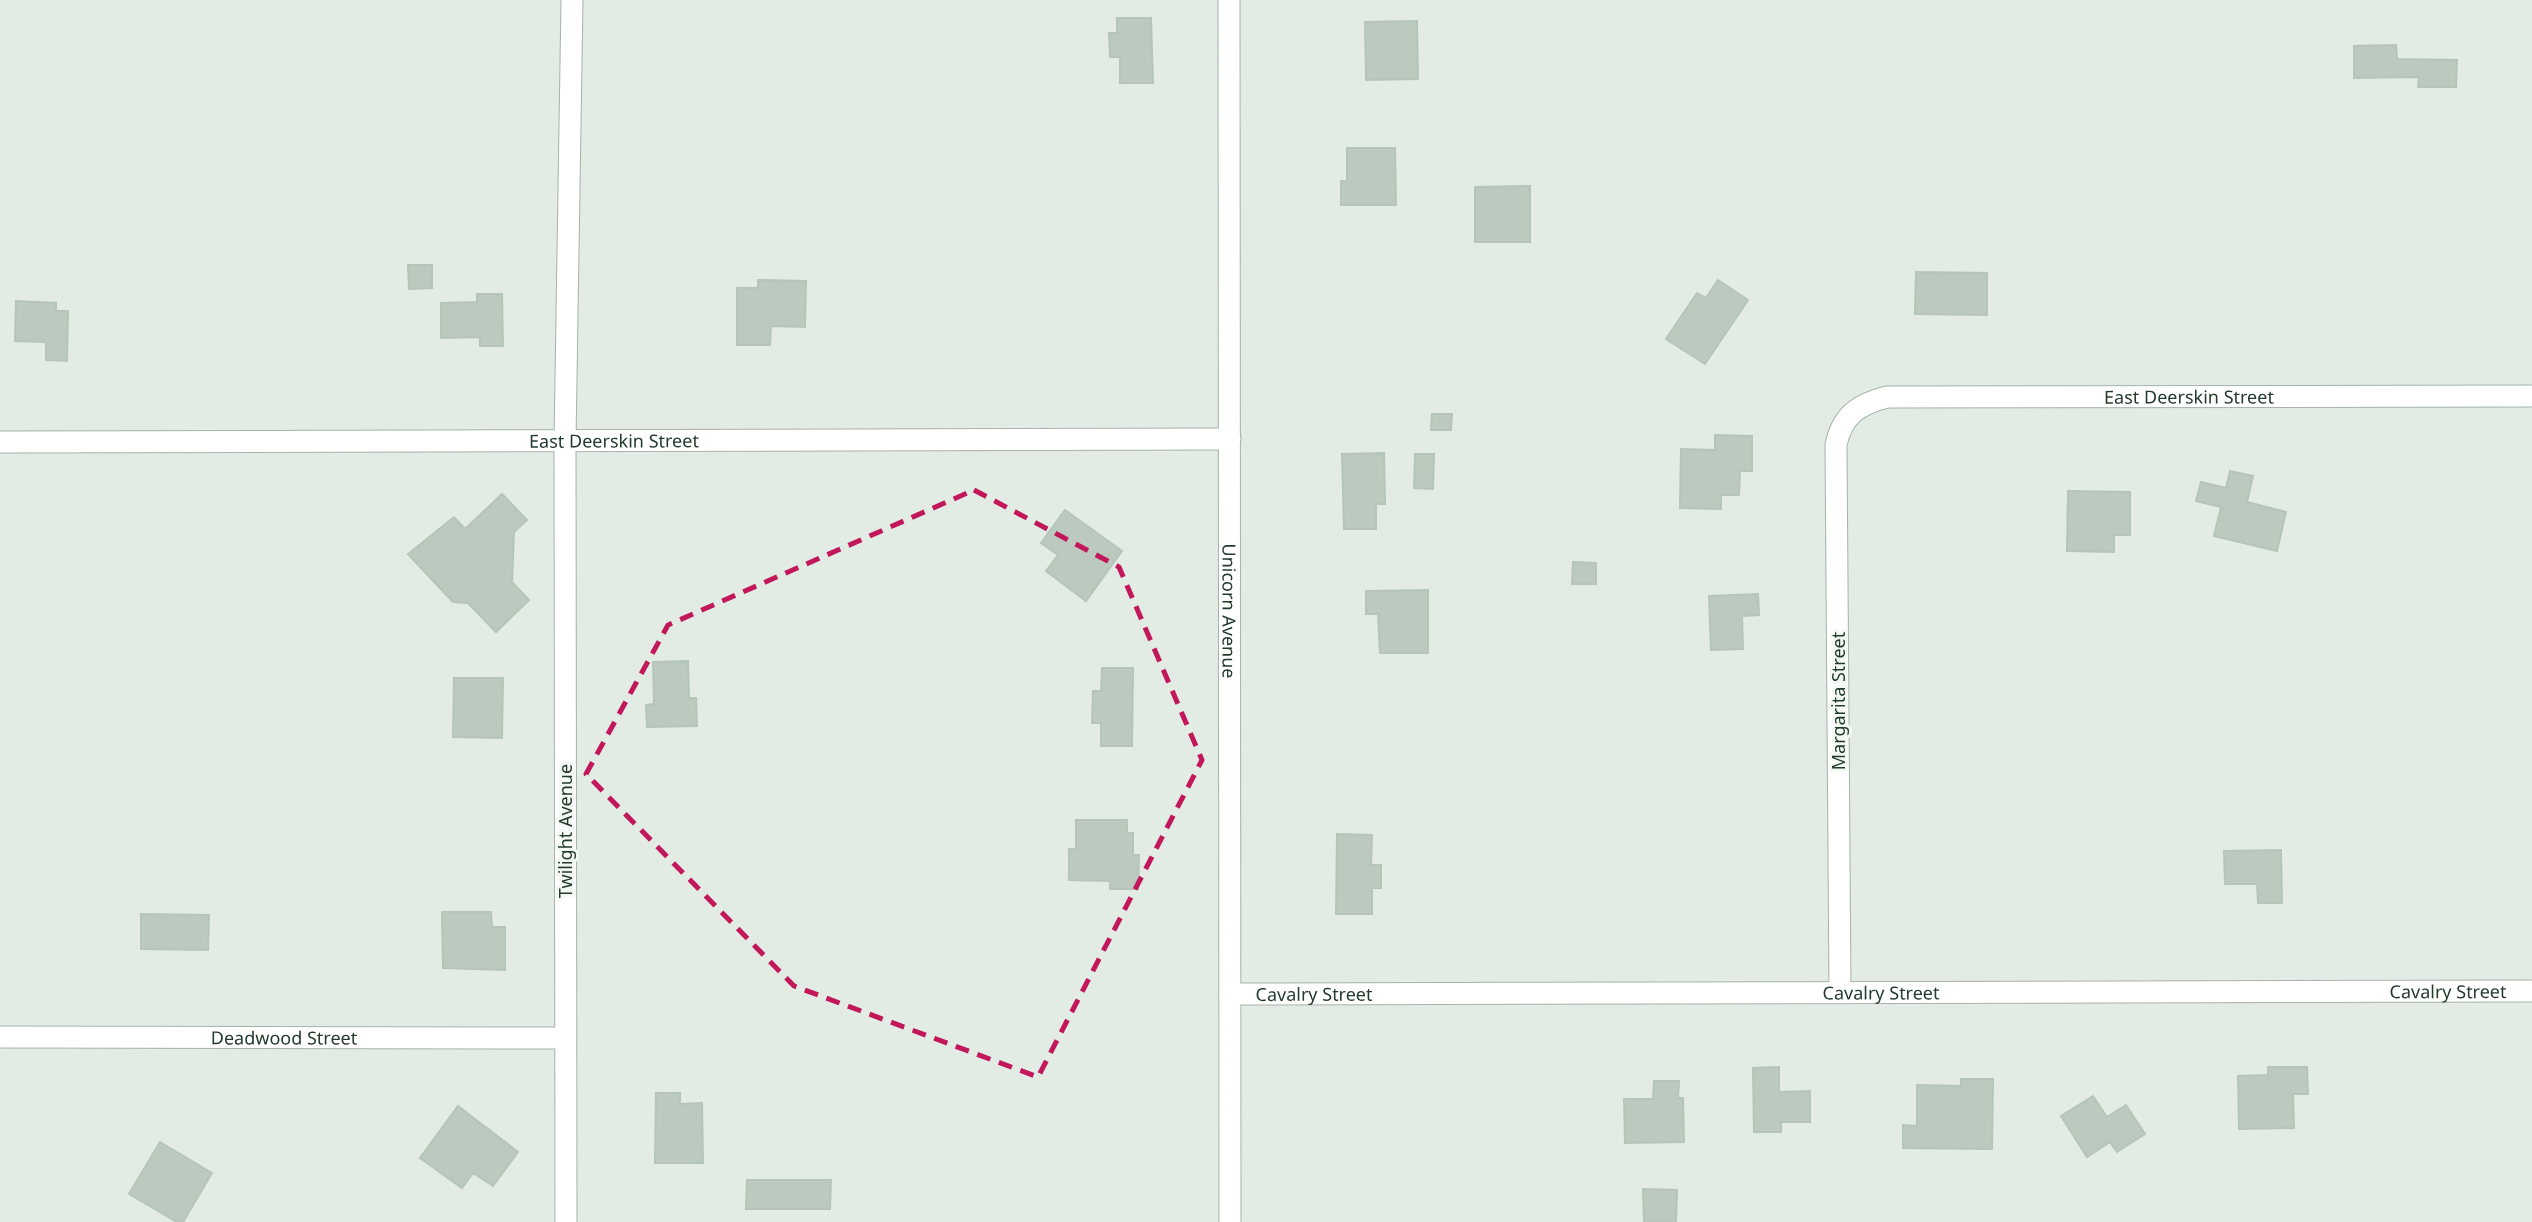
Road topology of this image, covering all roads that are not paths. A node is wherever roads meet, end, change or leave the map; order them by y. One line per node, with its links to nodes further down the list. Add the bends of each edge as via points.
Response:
1 (572, 0): 6 (street, Twilight Avenue)
2 (1228, 0): 5 (street, Unicorn Avenue)
3 (2532, 396): 4 (street, East Deerskin Street, via 1887,397)
4 (1850, 413): 9 (street, Margarita Street, via 1836,445)
5 (1230, 439): 6 (street, East Deerskin Street); 10 (street, Unicorn Avenue)
6 (565, 441): 7 (street, East Deerskin Street); 12 (street, Twilight Avenue)
7 (0, 442)
8 (2532, 991): 9 (street, Cavalry Street)
9 (1840, 992): 10 (street, Cavalry Street)
10 (1230, 994): 14 (street, Unicorn Avenue)
11 (0, 1037): 12 (street, Deadwood Street)
12 (565, 1038): 13 (street, Twilight Avenue)
13 (566, 1222)
14 (1230, 1222)

